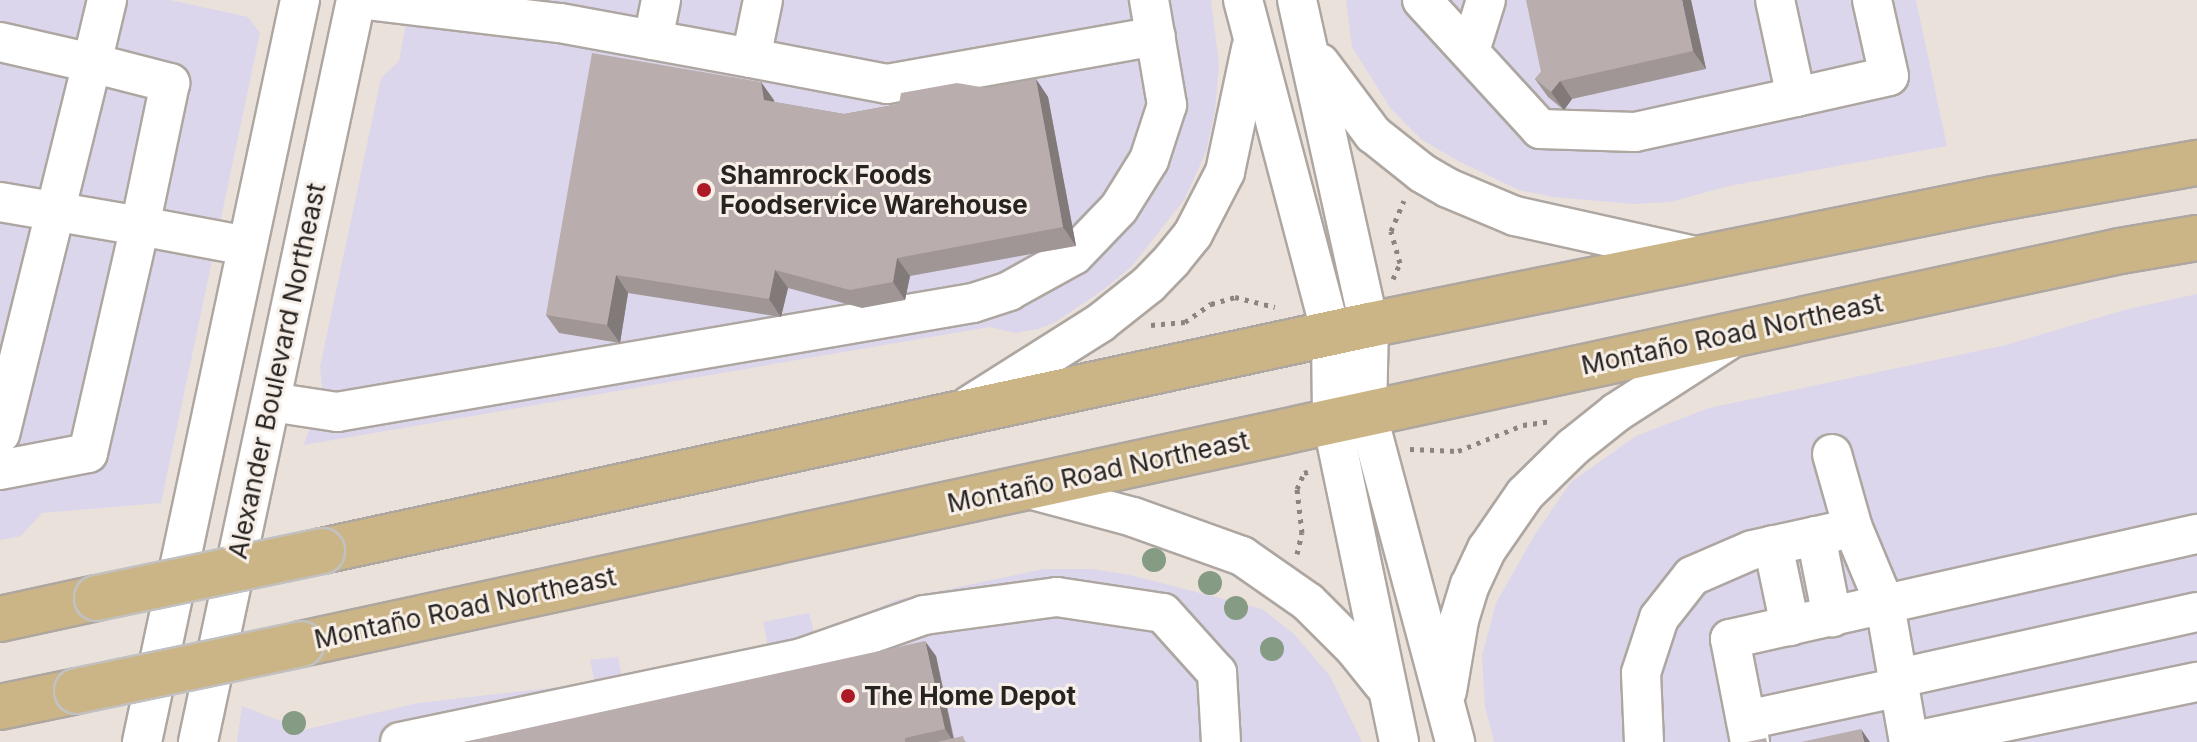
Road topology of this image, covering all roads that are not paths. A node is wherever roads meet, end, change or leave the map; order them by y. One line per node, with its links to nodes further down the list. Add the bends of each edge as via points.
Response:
1 (107, 0): 21 (street)
2 (300, 0): 28 (street)
3 (356, 0): 32 (street, Alexander Boulevard Northeast)
4 (366, 0): 13 (street)
5 (661, 0): 16 (street)
6 (763, 0): 20 (street)
7 (1243, 0): 15 (street)
8 (1297, 0): 18 (street)
9 (1422, 0): 19 (street)
10 (1486, 0): 19 (street)
11 (1775, 0): 22 (street)
12 (1872, 0): 22 (street, via 1889,76)
13 (470, 6): 16 (street)
14 (1153, 18): 20 (street, via 887,84); 32 (street, via 1167,105 1149,160 1119,208 1074,255 1009,291 973,303 337,412)
15 (1252, 38): 30 (street); 33 (street, via 1225,172 1193,234 1149,284 1100,323)
16 (653, 40): 20 (street)
17 (0, 42): 21 (street)
18 (1310, 48): 29 (street, via 1373,134 1448,188 1515,216); 30 (street)
19 (1470, 51): 22 (street, via 1540,129 1635,132)
20 (751, 58)
21 (92, 63): 25 (street); 26 (street, via 170,83)
22 (1796, 97)
23 (2197, 163): 29 (main road)
24 (0, 202): 25 (street)
25 (55, 213): 26 (street); 35 (street)
26 (140, 226): 28 (street); 37 (street, via 88,453)
27 (2197, 238): 31 (main road, Montaño Road Northeast)
28 (247, 246): 55 (street)
29 (1701, 257): 30 (main road)
30 (1350, 329): 33 (main road); 34 (street)
31 (1741, 332): 34 (main road, Montaño Road Northeast); 51 (street, via 1617,412 1525,494 1487,549 1470,585)
32 (271, 402): 56 (street, Alexander Boulevard Northeast)
33 (952, 416): 46 (main road, bridge)
34 (1350, 417): 38 (main road, Montaño Road Northeast); 50 (street); 51 (street)
35 (0, 434)
36 (1832, 454): 39 (street)
37 (0, 470)
38 (1025, 488): 50 (street, via 1133,517 1242,556 1281,580 1330,622); 52 (main road, Montaño Road Northeast, bridge)
39 (1853, 528): 41 (street); 43 (street)
40 (2197, 534): 43 (street)
41 (1816, 536): 42 (street); 45 (street)
42 (1773, 545): 47 (street); 61 (street, via 1692,576 1659,618 1641,673)
43 (1885, 605): 45 (street); 49 (street)
44 (2197, 612): 49 (street)
45 (1832, 617): 47 (street)
46 (0, 619)
47 (1790, 626): 53 (street, via 1730,639)
48 (2197, 682): 54 (street)
49 (1900, 683): 53 (street); 54 (street, via 1909,742)
50 (1387, 690): 59 (street)
51 (1445, 702): 60 (street)
52 (0, 707)
53 (1748, 731)
54 (1978, 735)
55 (142, 742)
56 (198, 742)
57 (400, 742): 58 (street, via 802,658 924,615 1057,597 1163,613 1217,673)
58 (1221, 742)
59 (1399, 742)
60 (1455, 742)
61 (1644, 742)

